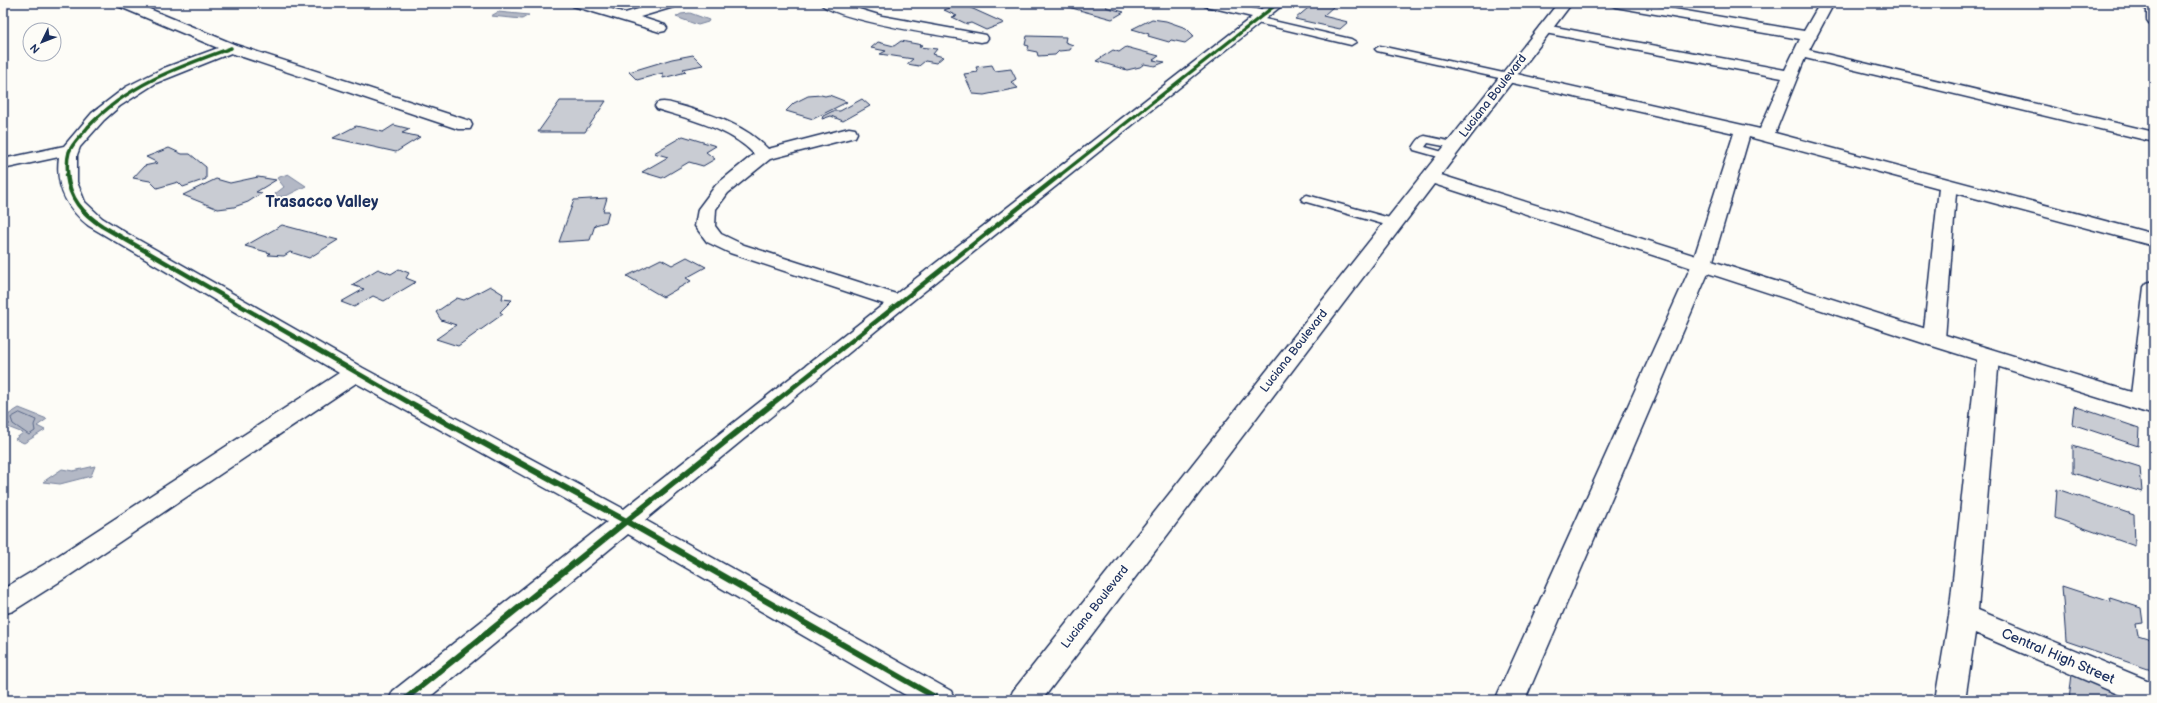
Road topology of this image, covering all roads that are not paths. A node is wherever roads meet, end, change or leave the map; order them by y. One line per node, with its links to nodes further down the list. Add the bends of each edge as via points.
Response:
1 (123, 3): 19 (street)
2 (578, 3): 11 (street)
3 (672, 3): 11 (street)
4 (827, 3): 17 (street, via 879,19)
5 (1210, 3): 12 (street)
6 (1278, 3): 12 (street)
7 (1565, 3): 15 (street, Luciana Boulevard)
8 (1615, 3): 16 (street)
9 (1827, 3): 16 (street)
10 (2145, 3): 13 (street, via 2154,8)
11 (627, 17): 14 (street)
12 (1259, 18): 18 (lane); 40 (street)
13 (2154, 20)
14 (660, 28)
15 (1546, 29): 22 (street); 23 (street, Luciana Boulevard)
16 (1809, 36): 21 (street)
17 (981, 38)
18 (1351, 42)
19 (231, 48): 25 (street); 30 (street, via 140,84 98,116)
20 (1380, 49): 23 (lane)
21 (1800, 52): 22 (street); 29 (street)
22 (1790, 75): 28 (street)
23 (1508, 77): 26 (street); 33 (street, Luciana Boulevard)
24 (663, 106): 31 (street, via 738,133 755,144)
25 (464, 125)
26 (1742, 130): 28 (street); 38 (street)
27 (849, 133): 31 (street)
28 (1766, 136): 34 (street)
29 (2154, 137)
30 (70, 150): 32 (street); 43 (street, via 68,184 74,200 86,214 121,238)
31 (764, 155): 40 (street, via 722,189 707,209 705,226 714,238 737,250)
32 (3, 164)
33 (1429, 177): 36 (street, Luciana Boulevard); 38 (street)
34 (1948, 185): 37 (street); 41 (street)
35 (1307, 199): 36 (lane)
36 (1393, 223): 51 (street, Luciana Boulevard)
37 (2154, 240)
38 (1702, 264): 41 (street); 52 (street)
39 (2154, 287): 44 (street)
40 (899, 302): 45 (street)
41 (1934, 339): 42 (street)
42 (1988, 356): 44 (street); 47 (street)
43 (355, 372): 45 (street); 46 (street, via 60,568)
44 (2148, 405)
45 (626, 521): 49 (street); 50 (street)
46 (3, 603)
47 (1962, 616): 48 (street, Central High Street); 53 (street)
48 (2154, 696)
49 (404, 700)
50 (940, 700)
51 (1024, 700)
52 (1510, 700)
53 (1950, 700)

